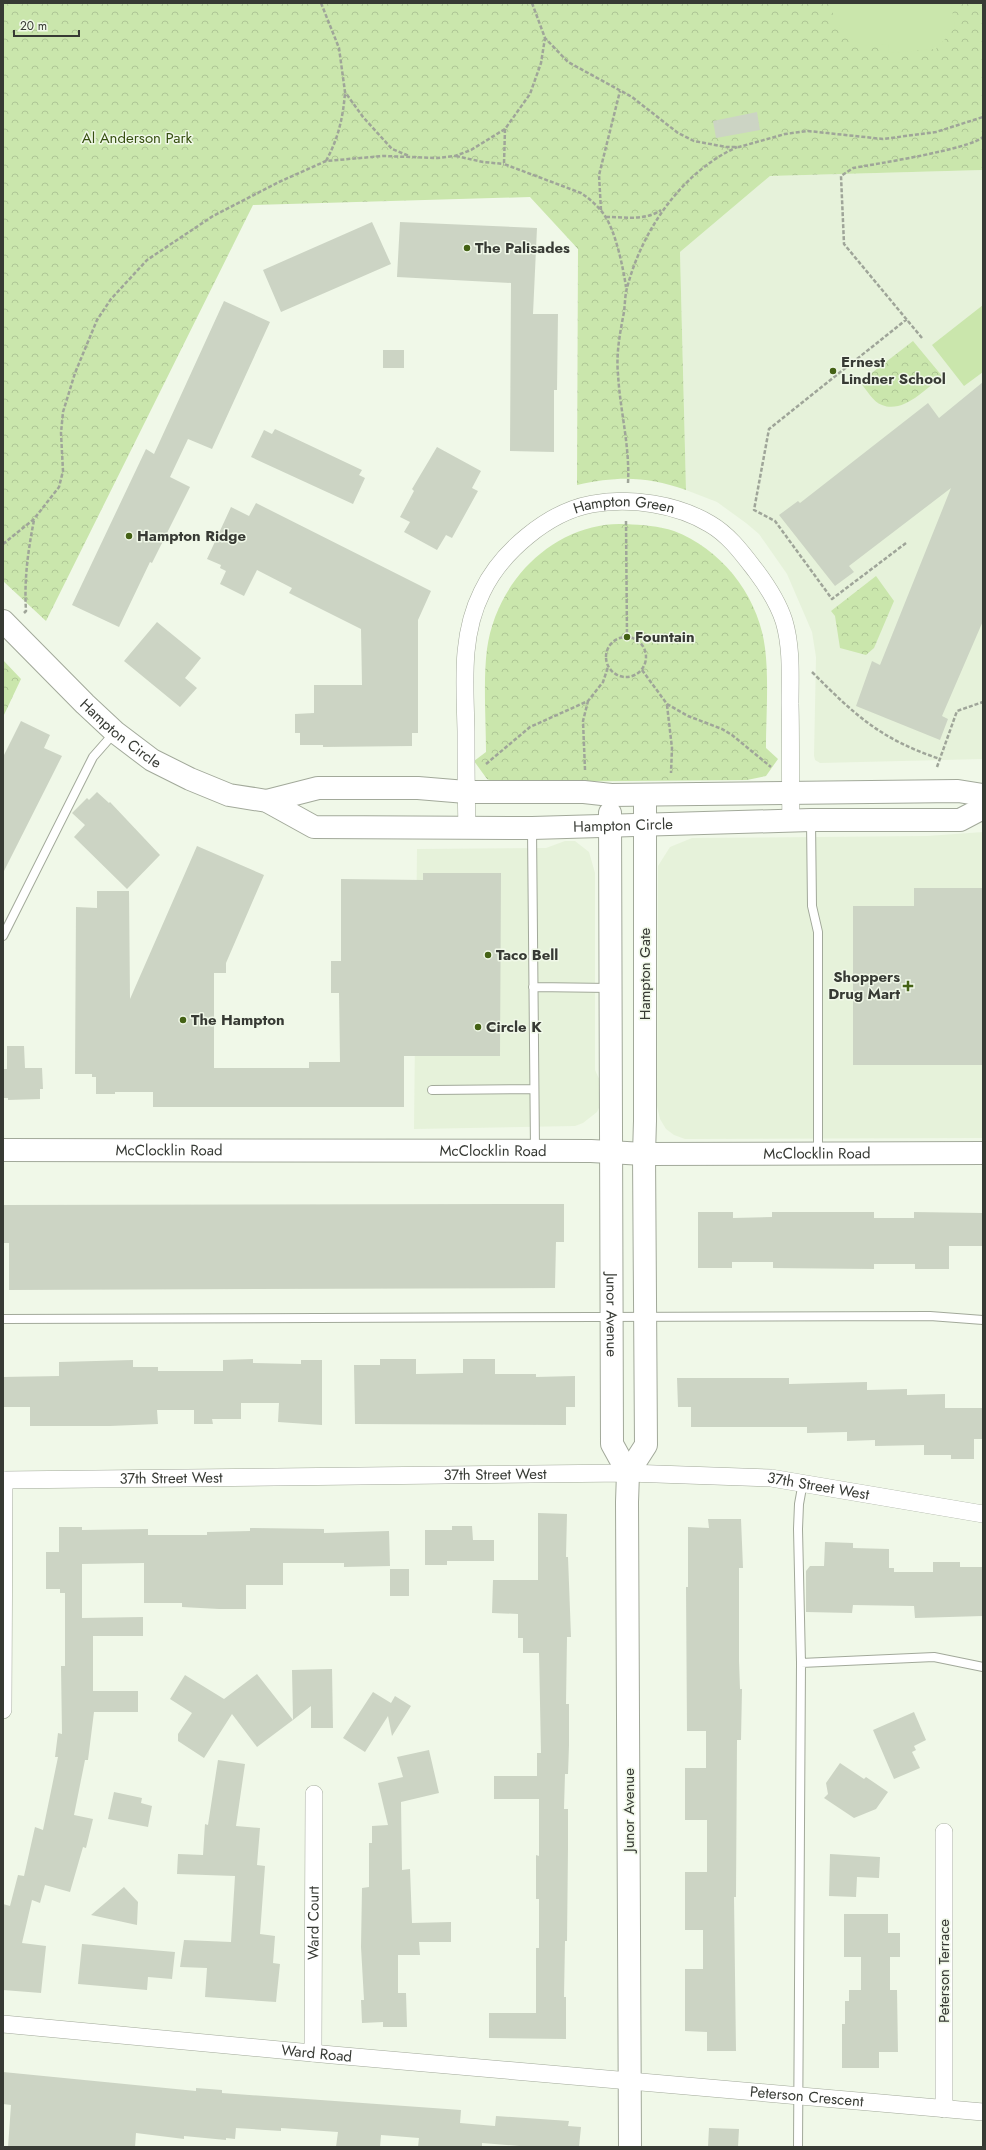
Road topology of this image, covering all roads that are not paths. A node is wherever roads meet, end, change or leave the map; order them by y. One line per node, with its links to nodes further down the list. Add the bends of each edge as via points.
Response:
1 (3, 621): 2 (street, Hampton Circle)
2 (115, 732): 8 (street, Hampton Circle, via 152,760 190,779 229,795); 15 (lane, via 93,757)
3 (466, 792): 4 (street, Hampton Green, via 465,650 471,620 481,592 495,568 537,528 592,504 627,502 656,504 692,514 712,525 735,544 772,592 784,622 790,658); 5 (street, Hampton Circle, via 584,792); 8 (street, Hampton Circle, via 418,788 318,788); 13 (street, Hampton Green)
4 (791, 794): 6 (street, Hampton Circle); 7 (street, Hampton Circle, via 958,791); 10 (street, Hampton Green)
5 (610, 795): 6 (street, Hampton Circle); 11 (street)
6 (645, 795): 12 (street, Hampton Gate)
7 (983, 795)
8 (267, 801): 13 (street, Hampton Circle, via 314,827)
9 (983, 808): 10 (street, Hampton Circle, via 960,820)
10 (801, 821): 12 (street, Hampton Circle); 25 (lane, via 818,932)
11 (610, 826): 12 (street, Hampton Circle); 14 (street, Hampton Circle); 17 (street)
12 (644, 826): 24 (street, Hampton Gate)
13 (467, 827): 14 (street, Hampton Circle)
14 (532, 828): 16 (lane)
15 (3, 936)
16 (533, 987): 17 (lane); 18 (lane)
17 (611, 988): 22 (street)
18 (534, 1089): 19 (lane); 21 (lane)
19 (432, 1090)
20 (3, 1150): 21 (street, McClocklin Road)
21 (535, 1151): 22 (street, McClocklin Road)
22 (611, 1152): 24 (street, McClocklin Road); 27 (street, Junor Avenue)
23 (983, 1153): 25 (street, McClocklin Road)
24 (644, 1154): 25 (street, McClocklin Road); 26 (street)
25 (818, 1154)
26 (645, 1317): 27 (lane); 29 (lane, via 930,1316); 30 (street, via 646,1445)
27 (611, 1318): 28 (lane); 30 (street, Junor Avenue, via 612,1444)
28 (3, 1319)
29 (983, 1320)
30 (628, 1473): 31 (street, 37th Street West); 32 (street, 37th Street West, via 719,1475); 41 (street, Junor Avenue)
31 (4, 1480): 36 (street)
32 (803, 1482): 33 (street, 37th Street West); 34 (lane, via 798,1516)
33 (983, 1514)
34 (801, 1663): 35 (lane, via 934,1657); 42 (lane)
35 (983, 1667)
36 (3, 1710)
37 (314, 1794): 40 (street, Ward Court)
38 (944, 1832): 43 (street, Peterson Terrace)
39 (3, 2024): 40 (street, Ward Road)
40 (313, 2052): 41 (street, Ward Road)
41 (630, 2081): 42 (street, Peterson Crescent); 45 (street, Junor Avenue)
42 (798, 2095): 43 (street, Peterson Crescent); 46 (lane)
43 (944, 2109): 44 (street, Peterson Crescent)
44 (983, 2112)
45 (630, 2147)
46 (798, 2147)

